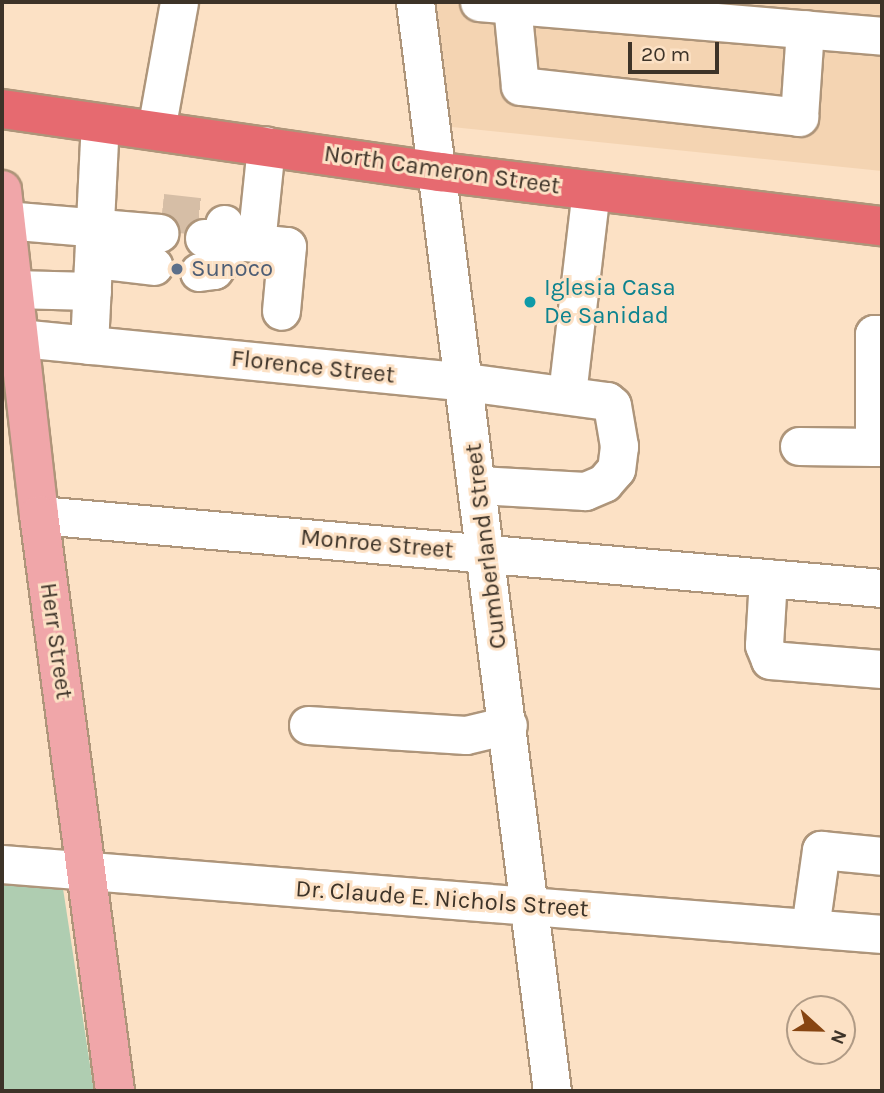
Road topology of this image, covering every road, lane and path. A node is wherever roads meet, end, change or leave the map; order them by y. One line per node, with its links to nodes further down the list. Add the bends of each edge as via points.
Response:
1 (179, 2): 8 (street)
2 (415, 2): 10 (street, Cumberland Street)
3 (495, 3): 4 (street); 4 (street, via 520,86 799,117)
4 (805, 29): 5 (street)
5 (882, 36)
6 (2, 109): 7 (highway, North Cameron Street)
7 (100, 123): 8 (highway, North Cameron Street); 14 (street)
8 (156, 130): 9 (highway, North Cameron Street)
9 (266, 146): 10 (highway, North Cameron Street); 16 (street, via 220,243 287,246)
10 (440, 172): 11 (highway, North Cameron Street); 20 (street, Cumberland Street)
11 (591, 190): 13 (highway, North Cameron Street); 21 (street)
12 (3, 205): 14 (street); 15 (main road, Herr Street)
13 (882, 226)
14 (95, 245): 14 (street, via 158,237); 15 (street); 19 (street)
15 (13, 289): 18 (main road, Herr Street)
16 (281, 311)
17 (882, 334): 23 (street, via 874,334)
18 (19, 338): 19 (street, Florence Street); 25 (main road, Herr Street)
19 (89, 345): 20 (street, Florence Street)
20 (466, 382): 21 (street, Florence Street); 24 (street, Cumberland Street)
21 (567, 394): 24 (street, Florence Street, via 607,401 616,416 616,469 604,483 585,491)
22 (799, 446): 23 (street)
23 (878, 447)
24 (478, 485): 26 (street, Cumberland Street)
25 (39, 514): 26 (street, Monroe Street); 34 (main road, Herr Street)
26 (486, 554): 27 (street, Monroe Street); 31 (street, Cumberland Street)
27 (768, 578): 28 (street, Monroe Street); 29 (street, via 764,645 770,660)
28 (882, 588)
29 (882, 669)
30 (308, 725): 31 (street, via 466,735)
31 (508, 725): 35 (street, Cumberland Street)
32 (882, 856): 36 (street, via 821,850)
33 (2, 864): 34 (street, Dr. Claude E. Nichols Street)
34 (86, 872): 35 (street, Dr. Claude E. Nichols Street); 38 (main road, Herr Street)
35 (530, 906): 36 (street, Dr. Claude E. Nichols Street); 39 (street, Cumberland Street)
36 (810, 928): 37 (street, Dr. Claude E. Nichols Street)
37 (882, 934)
38 (115, 1091)
39 (552, 1091)

